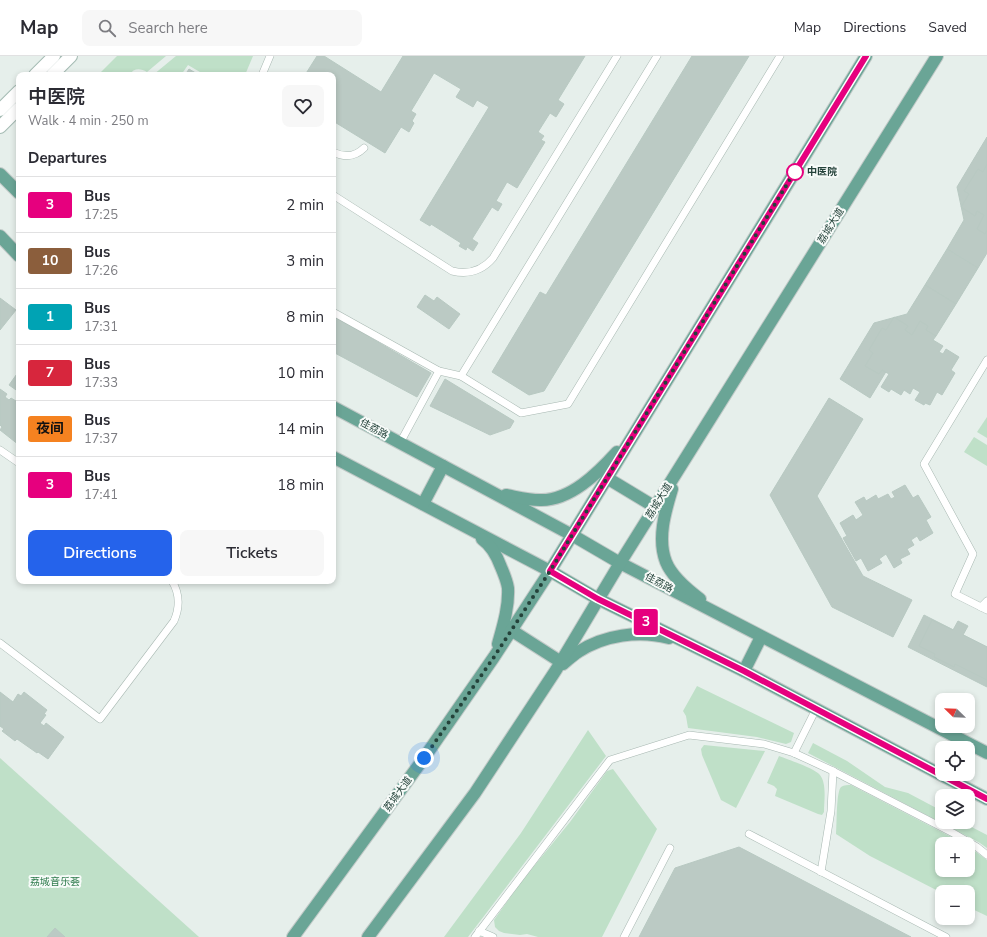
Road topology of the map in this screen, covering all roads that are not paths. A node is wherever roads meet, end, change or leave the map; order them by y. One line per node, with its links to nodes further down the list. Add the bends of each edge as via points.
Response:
1 (54, 56): 9 (street)
2 (71, 56): 10 (street)
3 (270, 56): 11 (lane)
4 (617, 56): 20 (lane, via 493,258 482,268 468,273 452,271)
5 (657, 56): 26 (lane)
6 (780, 56): 26 (lane, via 568,404 521,413)
7 (866, 56): 28 (main road, 荔城大道)
8 (937, 56): 34 (main road, 荔城大道)
9 (38, 72)
10 (55, 72)
11 (263, 72)
12 (16, 94): 13 (street)
13 (0, 110)
14 (16, 111): 15 (street)
15 (0, 127)
16 (364, 148): 17 (lane, via 355,155)
17 (336, 154)
18 (0, 174): 19 (main road)
19 (16, 190)
20 (336, 197)
21 (0, 236): 22 (main road)
22 (16, 253)
23 (336, 314): 25 (lane)
24 (987, 360): 46 (lane, via 924,464 973,554 955,594)
25 (440, 371): 26 (lane); 29 (lane)
26 (461, 376)
27 (336, 409): 29 (main road, 佳荔路)
28 (635, 432): 35 (main road, 荔城大道); 36 (main road, via 589,479 562,496 541,500)
29 (400, 443): 33 (main road, 佳荔路)
30 (0, 450): 32 (lane)
31 (336, 458): 37 (main road)
32 (16, 461)
33 (443, 466): 36 (main road, 佳荔路); 37 (main road)
34 (677, 472): 38 (main road, 荔城大道); 47 (main road, via 662,529 666,562 690,591)
35 (607, 478): 38 (main road); 40 (main road, 荔城大道)
36 (494, 493): 40 (main road, 佳荔路)
37 (423, 504): 39 (main road)
38 (655, 507): 41 (main road, 荔城大道)
39 (465, 526): 42 (main road); 52 (main road, via 489,544 500,563 508,587 504,623)
40 (572, 535): 41 (main road, 佳荔路); 42 (main road, 荔城大道)
41 (620, 563): 44 (main road, 荔城大道); 47 (main road, 佳荔路)
42 (550, 571): 44 (main road); 48 (main road, 荔城大道)
43 (174, 584): 50 (lane, via 178,597 174,621 100,719)
44 (598, 599): 51 (main road); 53 (main road, 荔城大道)
45 (987, 601): 46 (lane)
46 (984, 609)
47 (716, 613): 49 (main road, 佳荔路)
48 (511, 630): 52 (main road, 荔城大道); 53 (main road)
49 (761, 637): 54 (main road); 57 (main road, 佳荔路)
50 (0, 643)
51 (695, 646): 53 (main road, via 658,635 620,636 591,644); 54 (main road)
52 (494, 657): 65 (main road, 荔城大道, via 424,758)
53 (558, 666): 66 (main road, 荔城大道, via 475,793)
54 (744, 671): 55 (main road)
55 (816, 709): 56 (lane); 59 (main road)
56 (794, 753): 58 (lane); 64 (lane, via 764,744 689,735 610,760)
57 (987, 754)
58 (833, 771): 62 (lane, via 953,833); 63 (lane, via 831,811)
59 (987, 799)
60 (749, 834): 63 (lane)
61 (670, 848): 68 (lane)
62 (987, 855)
63 (821, 872): 69 (lane)
64 (477, 934): 67 (lane)
65 (293, 937)
66 (368, 937)
67 (493, 937)
68 (624, 937)
69 (946, 937)

